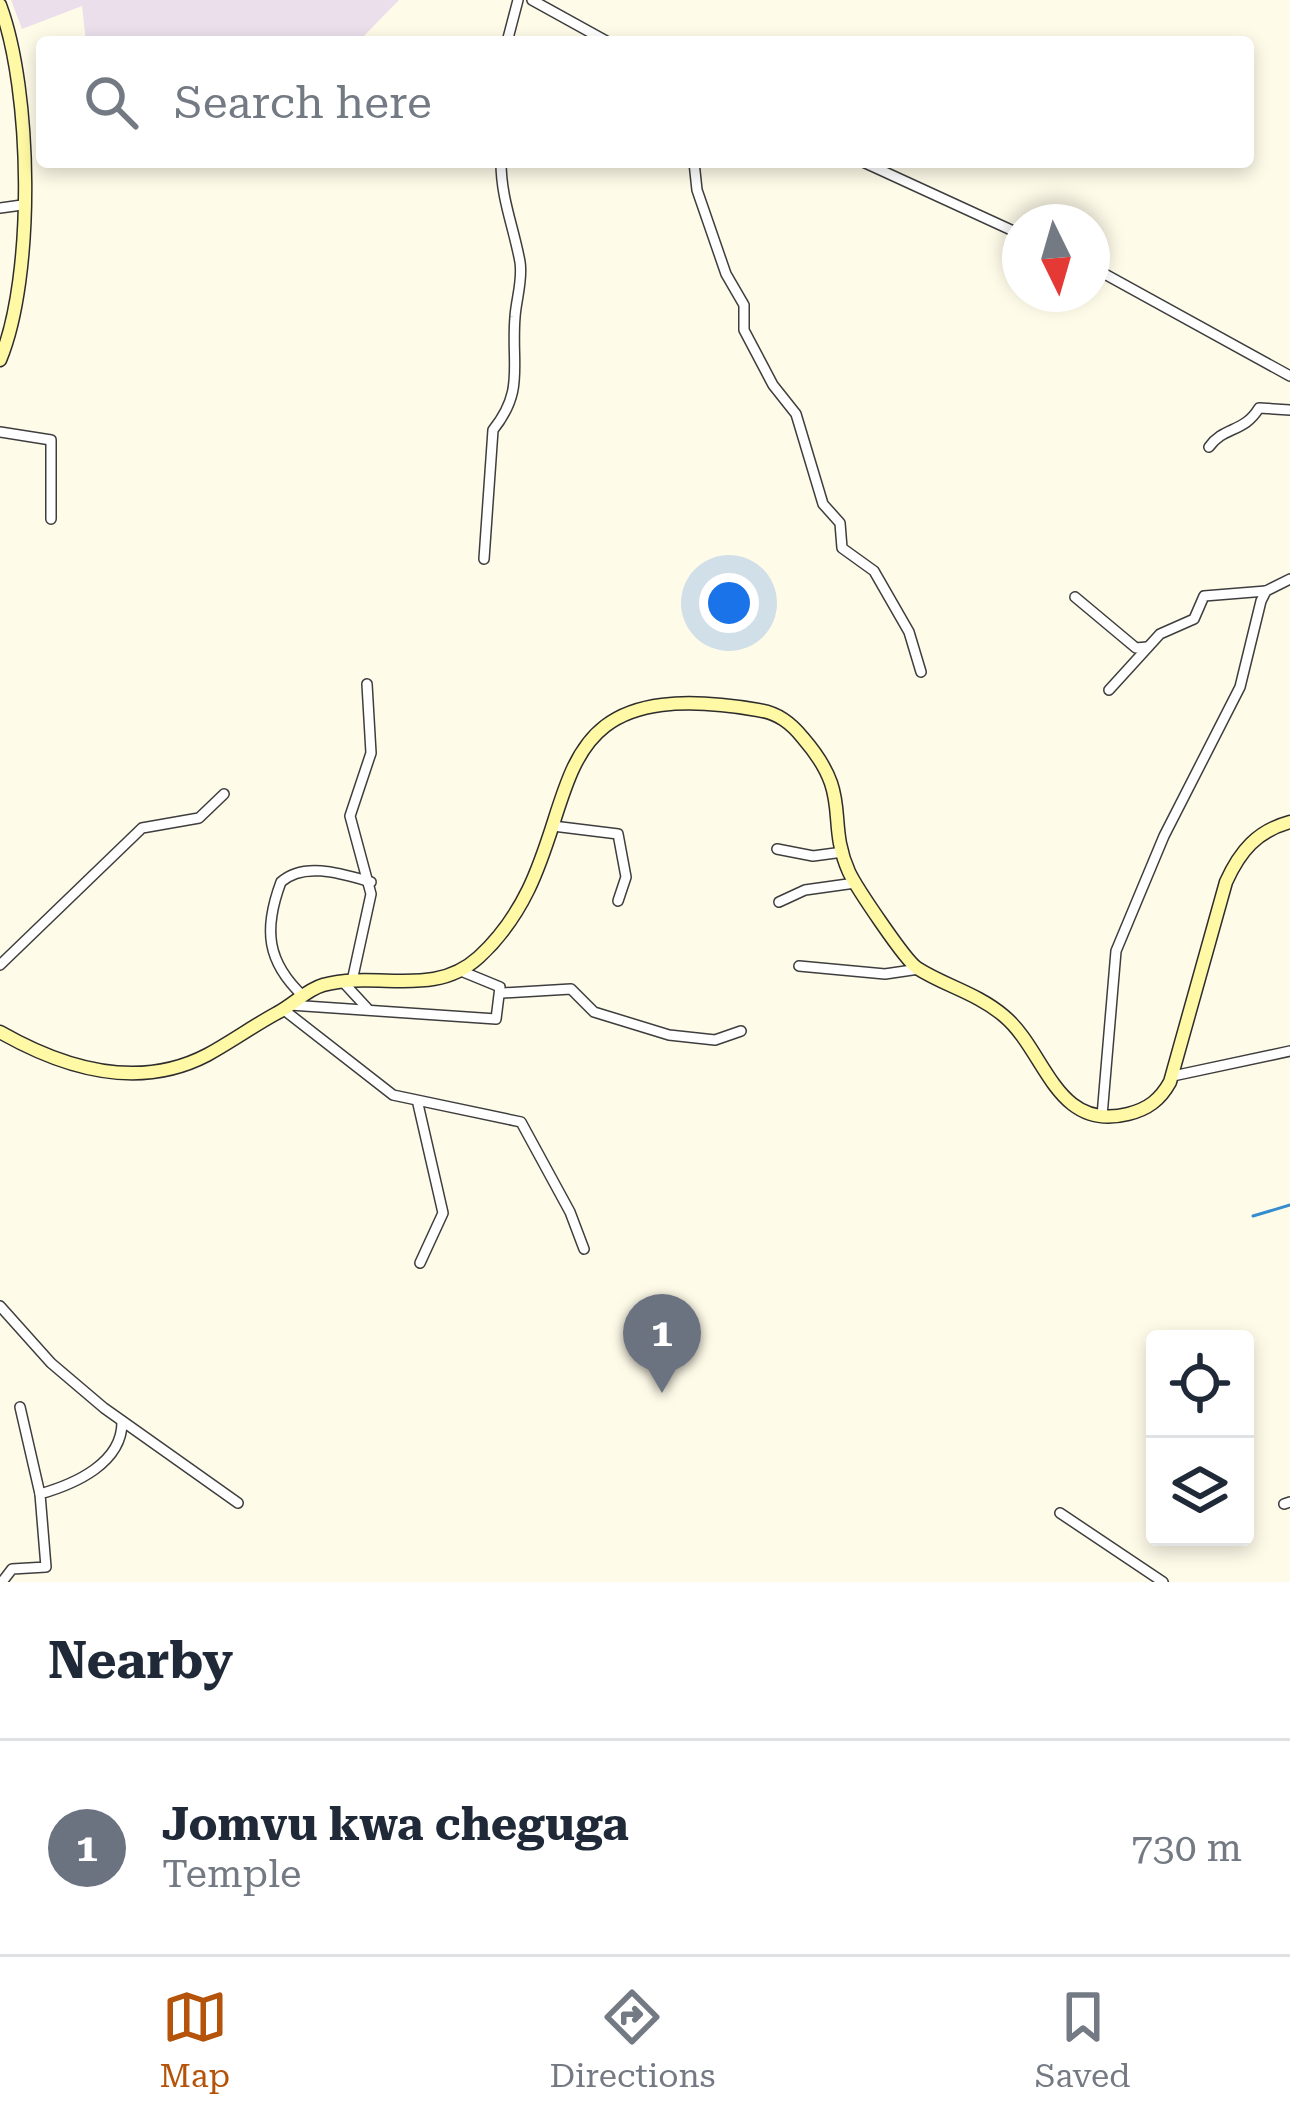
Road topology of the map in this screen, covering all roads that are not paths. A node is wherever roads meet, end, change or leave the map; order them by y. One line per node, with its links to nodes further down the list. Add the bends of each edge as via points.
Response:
1 (518, 0): 4 (street)
2 (532, 0): 5 (street)
3 (0, 5): 9 (main road, via 18,79)
4 (509, 36)
5 (597, 36)
6 (502, 168): 19 (street, via 520,261 518,375 506,418 493,430)
7 (695, 168): 24 (street, via 726,274 744,305 744,330 796,414 842,548 874,571)
8 (876, 168): 11 (street)
9 (22, 205): 10 (street); 13 (main road, via 20,298)
10 (0, 208)
11 (1002, 226)
12 (1110, 277): 14 (street)
13 (0, 361)
14 (1290, 376)
15 (1290, 410): 17 (street, via 1259,408 1247,426)
16 (0, 432): 18 (street, via 51,440)
17 (1209, 447)
18 (51, 519)
19 (484, 559)
20 (1290, 579): 21 (street)
21 (1266, 591): 23 (street, via 1212,591 1194,619); 50 (street, via 1240,687 1116,951)
22 (1076, 597): 23 (street, via 1136,648)
23 (1148, 647): 26 (street)
24 (921, 672)
25 (367, 684): 32 (street, via 371,753 350,816)
26 (1109, 690)
27 (224, 794): 36 (street, via 199,818 142,828)
28 (1290, 823): 48 (main road, via 1256,838 1232,869)
29 (553, 826): 31 (main road, via 585,743 645,707 690,702 769,712 791,725 831,777); 34 (street, via 618,834 626,877); 39 (main road, via 529,889 485,952)
30 (777, 848): 31 (street)
31 (843, 852): 33 (main road)
32 (370, 882): 40 (street); 42 (street, via 320,872 281,882 272,948 279,973)
33 (855, 883): 35 (street); 38 (main road)
34 (618, 901)
35 (779, 902)
36 (0, 965)
37 (800, 966): 38 (street)
38 (919, 969): 50 (main road, via 1007,1018 1051,1086)
39 (460, 971): 40 (main road, via 428,982); 41 (street)
40 (347, 981): 42 (main road); 44 (street)
41 (503, 993): 44 (street, via 492,1021); 45 (street, via 571,989 594,1012 669,1035 715,1040)
42 (303, 996): 43 (main road)
43 (287, 1007): 44 (street); 46 (main road, via 203,1057 130,1074 75,1066); 49 (street, via 385,1091)
44 (367, 1008)
45 (742, 1031)
46 (0, 1032)
47 (1290, 1051): 48 (street)
48 (1173, 1076): 50 (main road, via 1147,1107)
49 (418, 1104): 51 (street, via 522,1124); 52 (street, via 443,1213)
50 (1102, 1116)
51 (584, 1250)
52 (420, 1263)
53 (0, 1306): 55 (street, via 51,1363)
54 (20, 1407): 56 (street)
55 (122, 1421): 56 (street, via 120,1442 105,1461); 57 (street)
56 (40, 1494): 59 (street, via 48,1562 12,1570)
57 (238, 1503)
58 (1060, 1513): 60 (street)
59 (2, 1582)
60 (1163, 1582)

